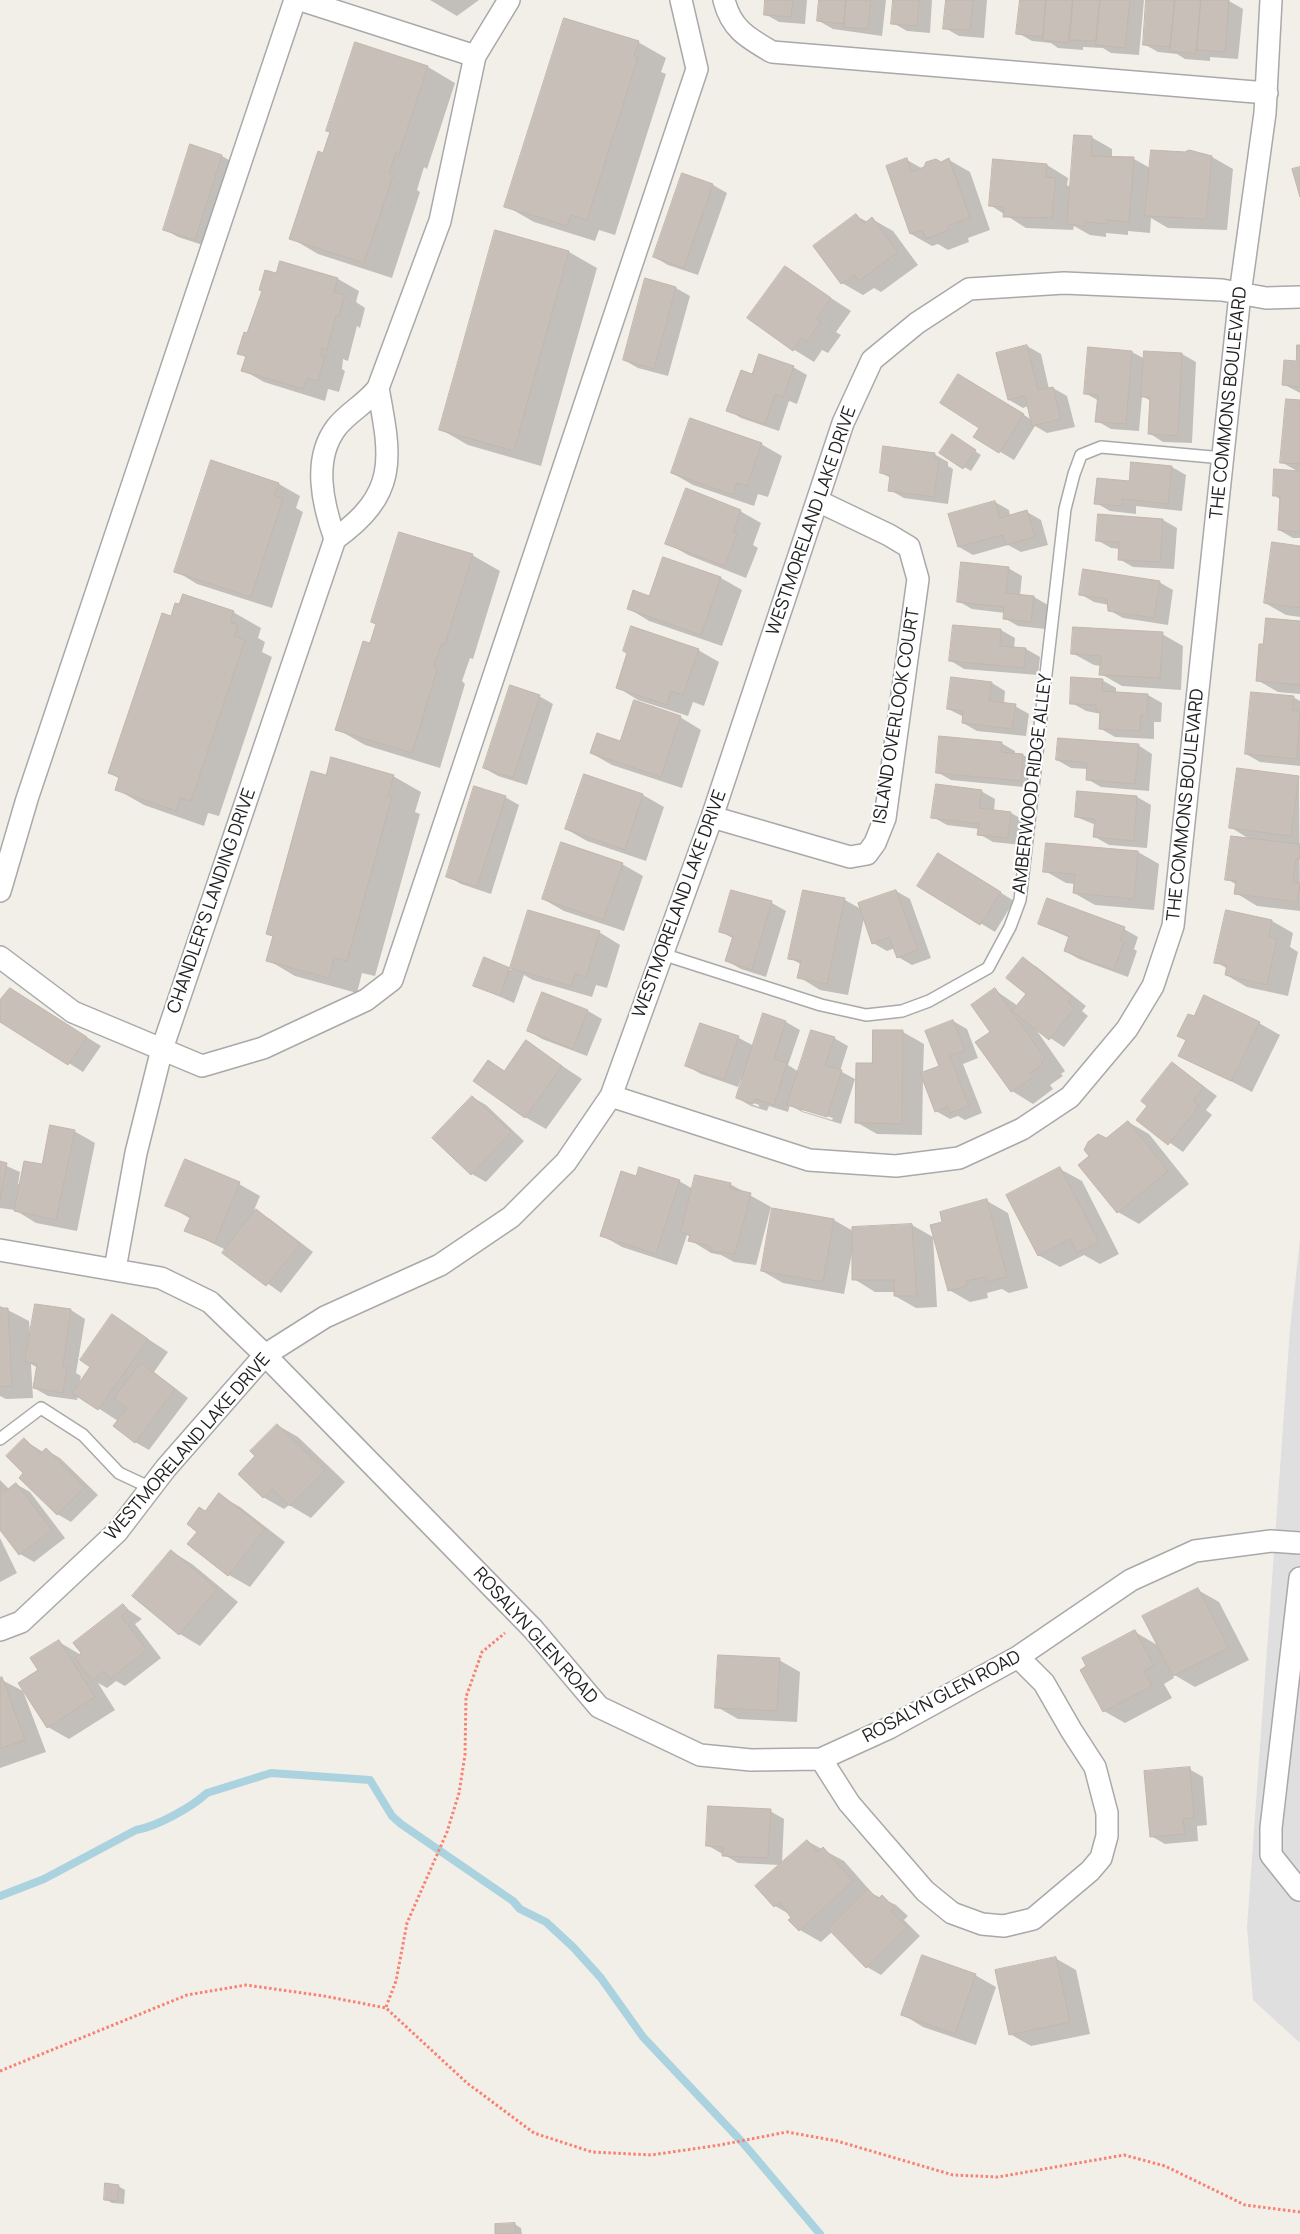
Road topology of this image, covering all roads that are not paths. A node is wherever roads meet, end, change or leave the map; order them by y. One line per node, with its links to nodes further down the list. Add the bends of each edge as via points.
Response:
1 (295, 0): 16 (street, via 33,780)
2 (301, 0): 7 (street)
3 (509, 0): 7 (street)
4 (681, 0): 19 (street, via 698,69 392,980 366,1000 254,1050 202,1066)
5 (724, 0): 8 (street, via 728,14 745,36 772,52)
6 (1271, 0): 8 (street, THE COMMONS BOULEVARD)
7 (475, 56): 11 (street, via 440,221)
8 (1266, 92): 9 (street, THE COMMONS BOULEVARD)
9 (1240, 294): 10 (street, WESTMORELAND LAKE DRIVE, via 1266,298); 12 (street, THE COMMONS BOULEVARD); 13 (street, WESTMORELAND LAKE DRIVE, via 1222,290 1064,282 969,289 917,323 872,360 843,423)
10 (1300, 297)
11 (378, 388): 14 (street, via 387,437 388,462 384,482 353,527); 14 (street, via 370,400 336,427 326,449 322,471 325,510)
12 (1223, 458): 17 (lane, AMBERWOOD RIDGE ALLEY, via 1101,447 1081,455 1064,510 1020,900 988,968 929,1002 902,1011 866,1015 821,1005); 20 (street, THE COMMONS BOULEVARD, via 1173,926 1153,986 1127,1029 1070,1097 1022,1129 959,1158 896,1166 809,1160)
13 (818, 501): 15 (street, WESTMORELAND LAKE DRIVE); 15 (street, ISLAND OVERLOOK COURT, via 909,547 918,580 885,818 867,854 850,857)
14 (335, 539): 19 (street, CHANDLER'S LANDING DRIVE)
15 (712, 817): 17 (street, WESTMORELAND LAKE DRIVE)
16 (0, 891)
17 (662, 954): 20 (street, WESTMORELAND LAKE DRIVE)
18 (0, 957): 19 (street, via 73,1012)
19 (162, 1050): 22 (street, CHANDLER'S LANDING DRIVE, via 136,1153)
20 (611, 1096): 23 (street, WESTMORELAND LAKE DRIVE, via 566,1162 511,1218 440,1265 325,1317)
21 (0, 1250): 22 (street, ROSALYN GLEN ROAD)
22 (115, 1269): 23 (street, ROSALYN GLEN ROAD, via 162,1278 210,1302)
23 (265, 1354): 25 (street, WESTMORELAND LAKE DRIVE); 30 (street, ROSALYN GLEN ROAD, via 522,1618 599,1707 700,1755 751,1760)
24 (0, 1438): 25 (lane, via 41,1408 83,1435 119,1473)
25 (151, 1488): 28 (street, WESTMORELAND LAKE DRIVE, via 110,1539 21,1622)
26 (1300, 1543): 29 (street, ROSALYN GLEN ROAD, via 1271,1541 1195,1552 1131,1580)
27 (1300, 1578): 31 (street, via 1271,1828 1271,1855)
28 (0, 1630)
29 (1018, 1657): 30 (street, ROSALYN GLEN ROAD, via 889,1728); 30 (street, via 1044,1683 1096,1767 1107,1813 1107,1836 1102,1858 1033,1919 1004,1926 982,1924 952,1913 925,1892 855,1810)
30 (821, 1759)
31 (1300, 1890)

